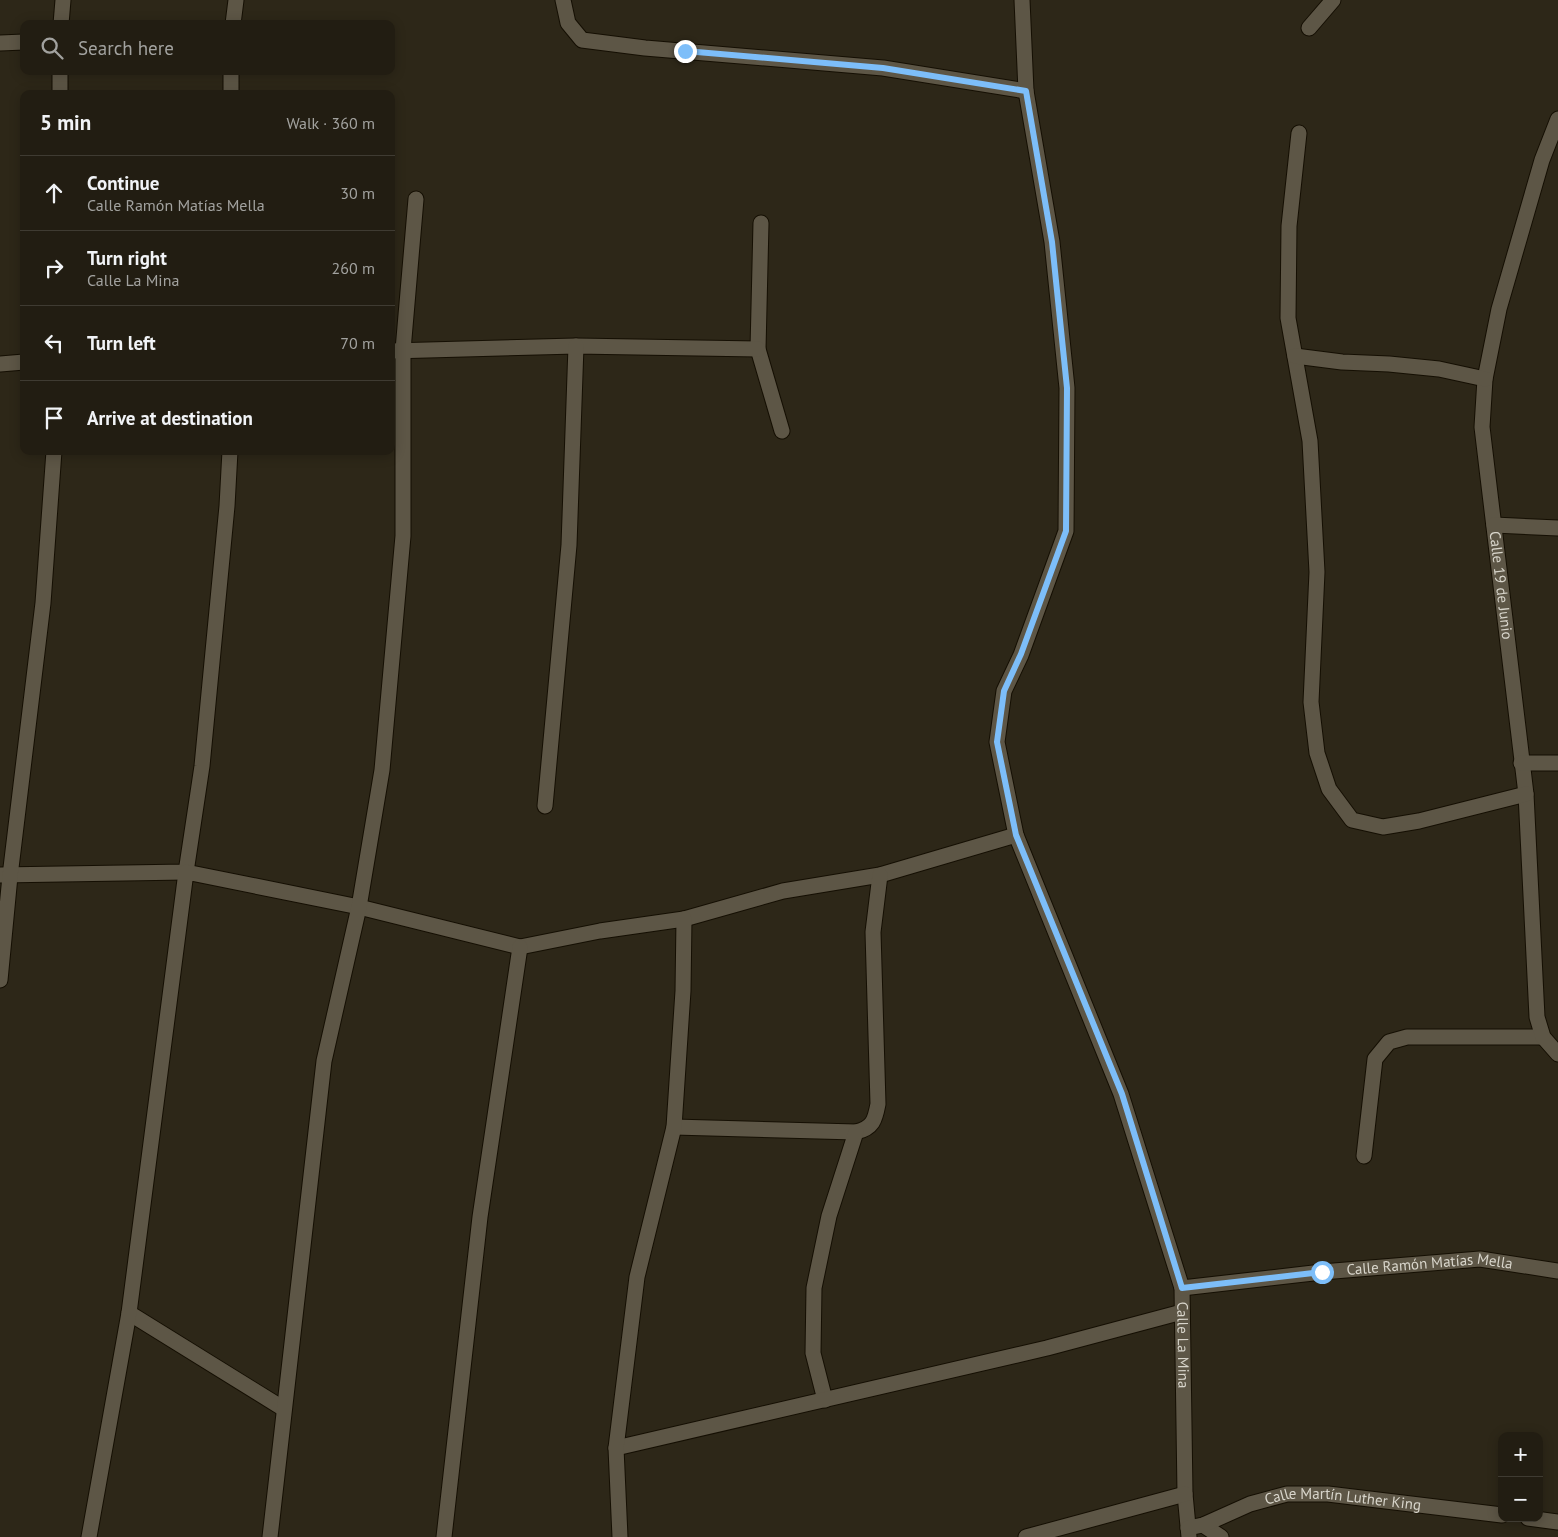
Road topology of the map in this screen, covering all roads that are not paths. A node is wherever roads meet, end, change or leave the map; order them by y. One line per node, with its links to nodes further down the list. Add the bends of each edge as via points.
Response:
1 (63, 0): 6 (street)
2 (236, 0): 7 (street)
3 (563, 0): 15 (street, via 568,23 582,40 883,68)
4 (1022, 0): 15 (street, Calle La Mina)
5 (1333, 0): 8 (street)
6 (61, 20)
7 (234, 20)
8 (1309, 28)
9 (20, 42): 10 (street)
10 (0, 43)
11 (60, 75): 13 (street)
12 (231, 75): 14 (street)
13 (60, 90)
14 (231, 90)
15 (1026, 91): 38 (street, Calle La Mina, via 1052,242 1067,388 1066,531 1004,691 997,742)
16 (1558, 120): 18 (street, Calle 19 de Junio)
17 (1299, 133): 25 (street, via 1289,226 1288,318)
18 (1542, 160): 19 (street); 28 (street, Calle 19 de Junio, via 1498,309)
19 (1558, 160)
20 (416, 199): 24 (street)
21 (761, 224): 23 (street)
22 (576, 346): 23 (street); 24 (street); 37 (street, via 569,545)
23 (758, 349): 29 (street)
24 (397, 351): 42 (street, via 403,536 382,770)
25 (1294, 356): 28 (street, via 1439,369); 36 (street, via 1310,441 1317,572 1311,702 1317,753 1330,789 1352,820 1383,827)
26 (20, 362): 27 (street)
27 (0, 364)
28 (1485, 379): 32 (street, Calle 19 de Junio, via 1482,427)
29 (782, 431)
30 (54, 455): 41 (street, via 43,603)
31 (230, 455): 39 (street, via 202,766)
32 (1494, 525): 33 (street); 34 (street, Calle 19 de Junio)
33 (1558, 528)
34 (1521, 763): 35 (street); 36 (street, Calle 19 de Junio)
35 (1558, 763)
36 (1526, 794): 46 (street, Calle 19 de Junio, via 1537,1017)
37 (546, 806)
38 (1016, 835): 40 (street); 52 (street, Calle La Mina, via 1122,1094)
39 (186, 872): 41 (street); 42 (street); 54 (street)
40 (880, 875): 43 (street, via 783,891); 49 (street, via 874,932 878,1104 875,1119 866,1129)
41 (5, 876): 45 (street)
42 (359, 907): 44 (street); 56 (street, via 324,1060)
43 (684, 919): 44 (street); 48 (street)
44 (520, 947): 66 (street, via 480,1217)
45 (0, 980)
46 (1542, 1036): 47 (street, Calle 19 de Junio); 50 (street, via 1407,1036 1389,1042 1374,1060)
47 (1558, 1054)
48 (674, 1127): 49 (street); 57 (street, via 637,1277)
49 (856, 1132): 55 (street, via 829,1216 814,1288 813,1353)
50 (1364, 1156)
51 (1558, 1271): 52 (street, Calle Ramón Matías Mella, via 1480,1259)
52 (1182, 1288): 53 (street, Calle La Mina)
53 (1182, 1312): 55 (street); 58 (street, Calle La Mina)
54 (130, 1314): 56 (street); 64 (street)
55 (825, 1400): 57 (street)
56 (284, 1410): 65 (street)
57 (616, 1448): 67 (street)
58 (1185, 1494): 63 (street, Calle La Mina); 68 (street)
59 (1498, 1515): 62 (street, Calle Martín Luther King, via 1328,1494 1288,1494 1250,1504)
60 (1543, 1517): 61 (street)
61 (1557, 1517)
62 (1204, 1525): 63 (street, Calle Martín Luther King); 69 (street)
63 (1188, 1532)
64 (89, 1537)
65 (270, 1537)
66 (444, 1537)
67 (620, 1537)
68 (1026, 1537)
69 (1221, 1537)

